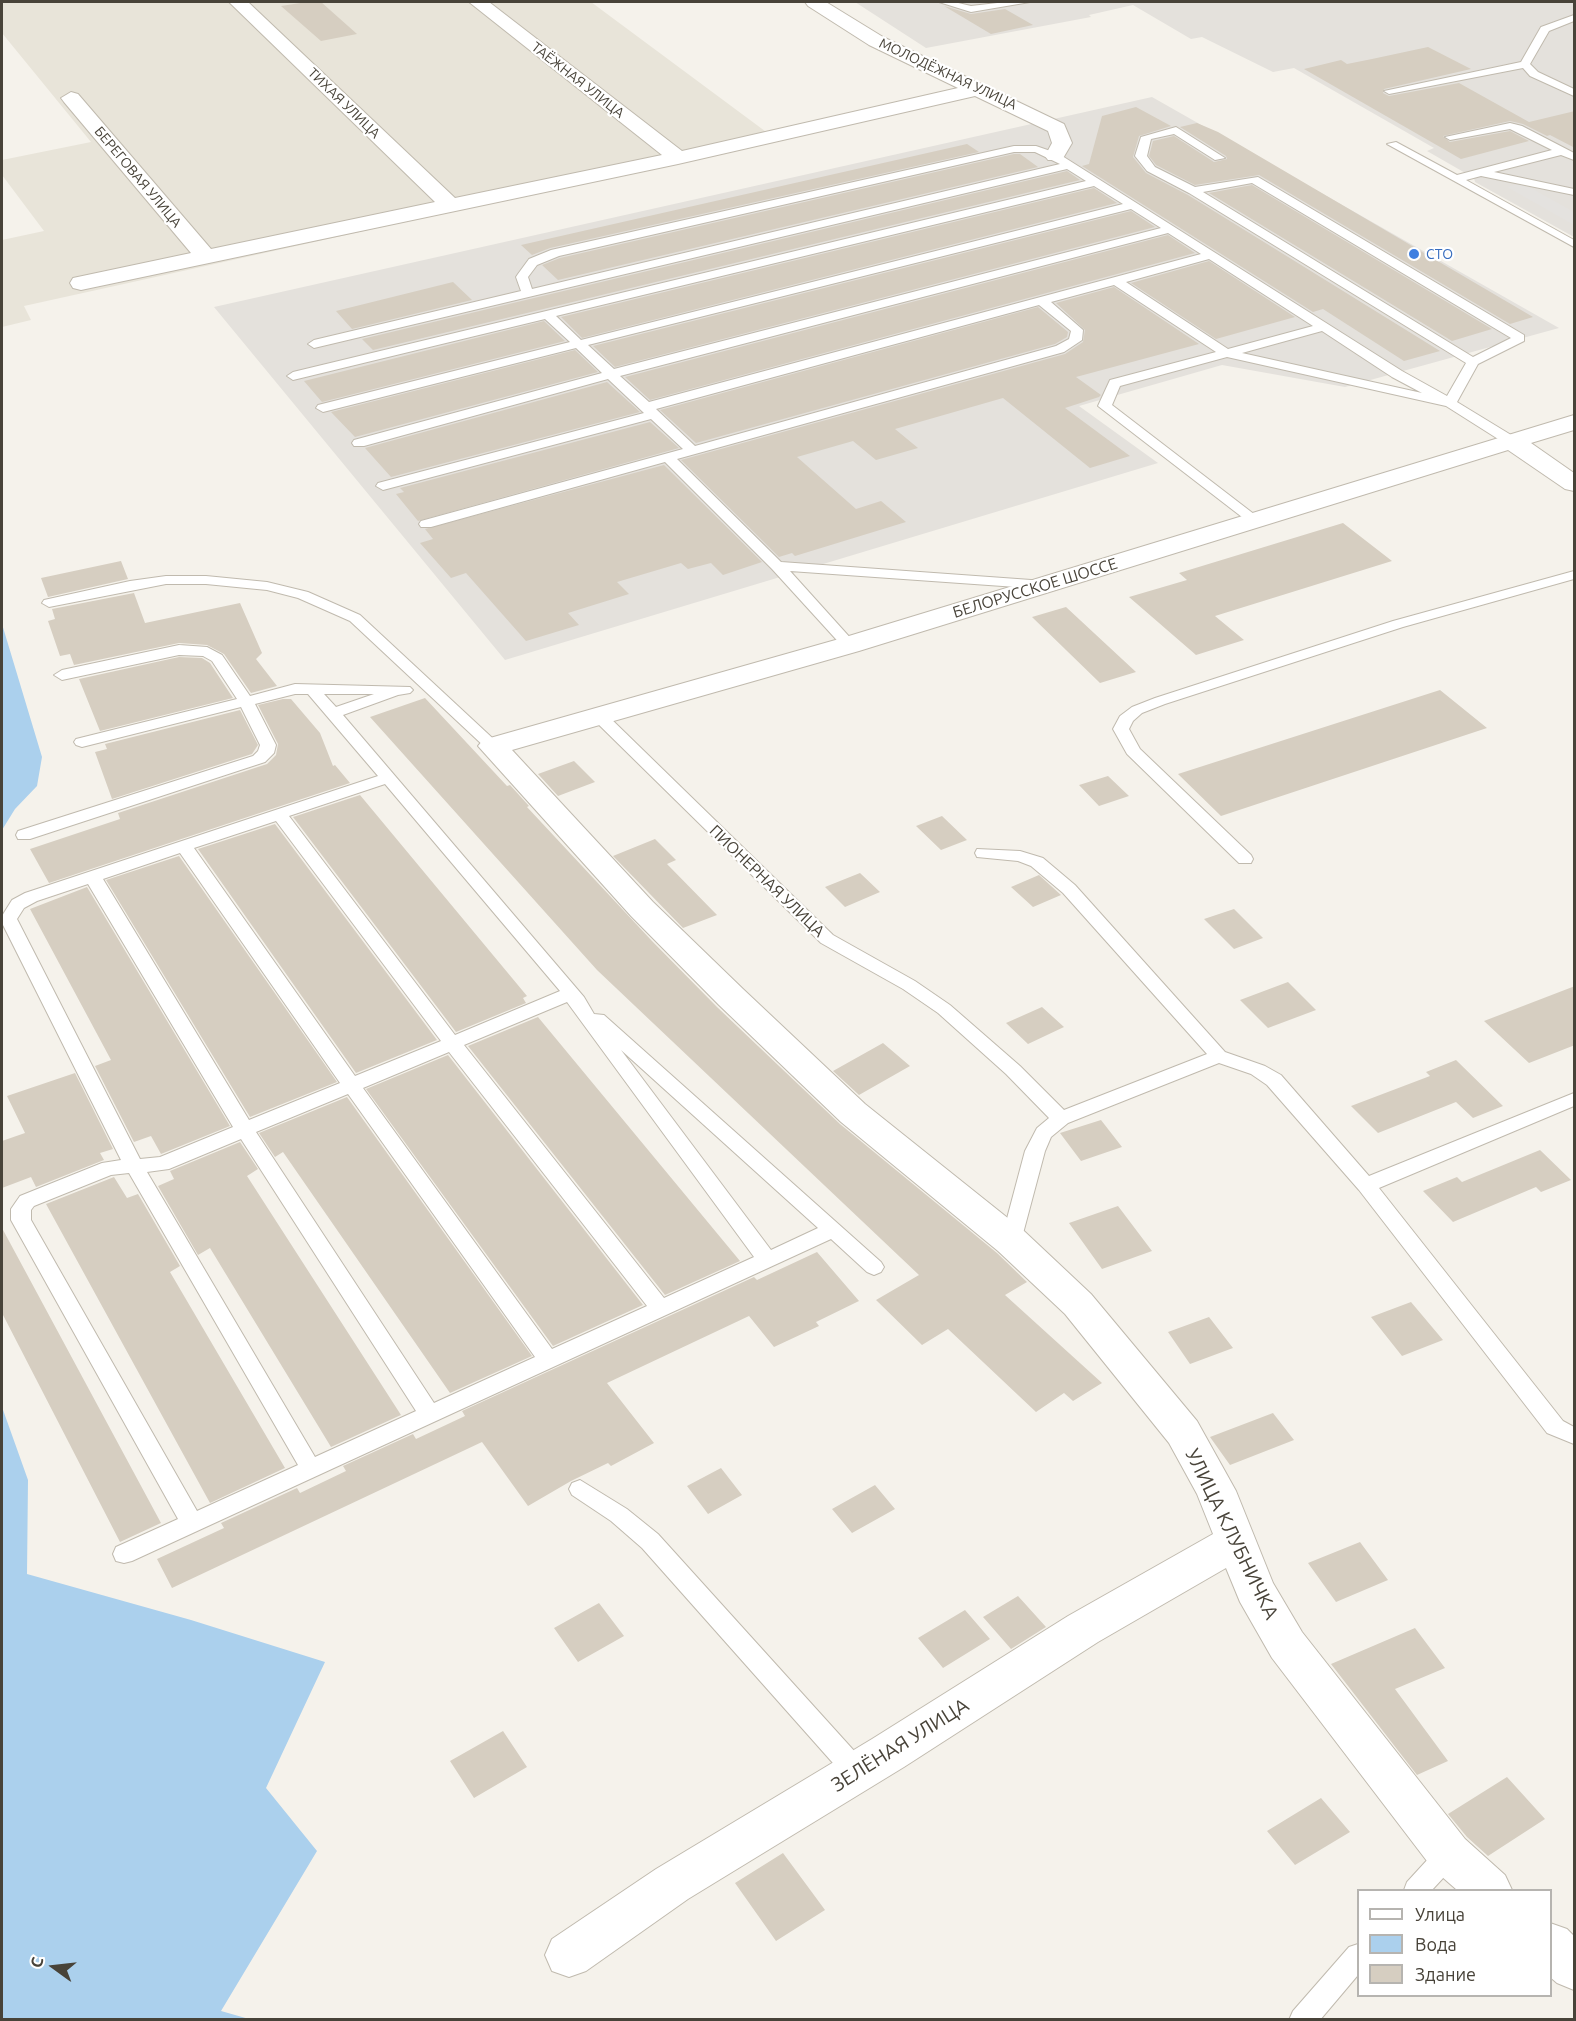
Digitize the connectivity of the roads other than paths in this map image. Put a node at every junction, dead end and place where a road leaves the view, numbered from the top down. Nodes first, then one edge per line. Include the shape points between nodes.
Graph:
1 (238, 2) edge
2 (478, 2) edge
3 (814, 2) edge
4 (944, 2) edge
5 (1025, 2) edge
6 (1575, 18) edge
7 (1526, 64) junction
8 (979, 89) junction
9 (1389, 91) dead end
10 (1575, 93) edge
11 (71, 98) dead end
12 (1450, 138) dead end
13 (1392, 144) dead end
14 (1562, 151) junction
15 (678, 158) junction
16 (1219, 158) dead end
17 (1575, 158) edge
18 (1062, 160) junction
19 (1480, 173) junction
20 (1456, 179) junction
21 (1096, 182) junction
22 (1573, 190) edge
23 (1193, 192) junction
24 (449, 204) junction
25 (1134, 205) junction
26 (1172, 229) junction
27 (1575, 244) edge
28 (1212, 255) junction
29 (205, 256) junction
30 (1116, 281) junction
31 (81, 283) dead end
32 (528, 293) junction
33 (1043, 302) junction
34 (547, 314) junction
35 (1324, 327) junction
36 (579, 343) junction
37 (314, 344) dead end
38 (1226, 353) junction
39 (1473, 362) junction
40 (611, 374) junction
41 (293, 376) dead end
42 (1450, 403) junction
43 (323, 408) dead end
44 (651, 410) junction
45 (1575, 422) edge
46 (1512, 441) junction
47 (359, 443) dead end
48 (692, 450) junction
49 (668, 457) junction
50 (1575, 484) edge
51 (383, 486) dead end
52 (1256, 521) junction
53 (426, 524) dead end
54 (777, 566) junction
55 (1575, 575) edge
56 (1045, 585) junction
57 (49, 603) dead end
58 (849, 645) junction
59 (62, 675) dead end
60 (425, 683) junction
61 (312, 688) junction
62 (405, 690) junction
63 (245, 700) junction
64 (333, 713) junction
65 (599, 716) junction
66 (82, 741) dead end
67 (493, 746) junction
68 (388, 778) junction
69 (279, 814) junction
70 (24, 835) dead end
71 (184, 846) junction
72 (983, 853) dead end
73 (1245, 859) dead end
74 (93, 877) junction
75 (570, 994) junction
76 (452, 1043) junction
77 (1219, 1056) junction
78 (351, 1085) junction
79 (1575, 1099) edge
80 (1061, 1118) junction
81 (245, 1130) junction
82 (134, 1166) junction
83 (1366, 1185) junction
84 (833, 1230) junction
85 (1011, 1241) junction
86 (767, 1260) junction
87 (874, 1267) dead end
88 (660, 1308) junction
89 (548, 1359) junction
90 (429, 1413) junction
91 (1575, 1436) edge
92 (310, 1467) junction
93 (580, 1489) dead end
94 (191, 1521) junction
95 (1235, 1542) junction
96 (124, 1554) dead end
97 (857, 1772) junction
98 (1449, 1854) junction
99 (1417, 1889) edge
100 (1488, 1889) edge
101 (1552, 1946) edge
102 (569, 1955) dead end
103 (1357, 1958) edge
104 (1575, 1967) edge
105 (1302, 2019) edge

1 - 24 street, ТИХАЯ УЛИЦА
2 - 15 street, ТАЁЖНАЯ УЛИЦА
3 - 8 street, МОЛОДЁЖНАЯ УЛИЦА via 876,41
4 - 5 lane via 971,9
6 - 7 lane via 1545,29
7 - 9 lane
7 - 10 lane via 1534,74
8 - 15 street
8 - 18 street, МОЛОДЁЖНАЯ УЛИЦА via 1057,128
11 - 29 street, БЕРЕГОВАЯ УЛИЦА
12 - 14 lane via 1510,126
13 - 20 lane
14 - 17 lane
14 - 19 lane
15 - 24 street
16 - 23 lane via 1176,130 1146,137 1142,156 1151,169
18 - 21 lane
18 - 32 lane
18 - 32 lane via 1036,149 1014,149 555,253 533,262 522,277
19 - 20 lane
19 - 22 lane
20 - 27 lane
21 - 25 lane
21 - 34 lane
23 - 39 lane
23 - 39 lane via 1254,178 1520,338
24 - 29 street
25 - 26 lane
25 - 36 lane
26 - 28 lane
26 - 40 lane
28 - 30 lane
28 - 35 lane
29 - 31 street
30 - 33 lane
30 - 38 lane
32 - 37 lane
33 - 44 lane
33 - 48 lane via 1077,330 1078,337 1073,342 1060,349
34 - 36 lane
34 - 41 lane
35 - 38 lane
35 - 42 lane
36 - 40 lane
36 - 43 lane
38 - 42 lane
38 - 52 lane via 1114,383 1105,406
39 - 42 lane
40 - 44 lane
40 - 47 lane
42 - 46 lane
44 - 48 lane
44 - 51 lane
45 - 46 street, БЕЛОРУССКОЕ ШОССЕ
46 - 50 street
46 - 52 street, БЕЛОРУССКОЕ ШОССЕ
48 - 49 lane
49 - 53 lane
49 - 54 lane
52 - 56 street, БЕЛОРУССКОЕ ШОССЕ
54 - 56 lane
54 - 58 lane
55 - 73 lane via 1398,624 1160,701 1126,719 1121,729 1133,751
56 - 58 street, БЕЛОРУССКОЕ ШОССЕ
57 - 60 lane via 166,580 267,586 336,607 355,618
58 - 65 street, БЕЛОРУССКОЕ ШОССЕ
59 - 63 lane via 195,649 217,658
60 - 62 lane
60 - 67 lane
61 - 62 lane
61 - 63 lane
61 - 64 lane
62 - 64 lane
63 - 66 lane
63 - 70 lane via 268,745 259,759
64 - 68 lane
65 - 67 street, БЕЛОРУССКОЕ ШОССЕ
65 - 80 lane, ПИОНЕРНАЯ УЛИЦА via 827,939 944,1009
67 - 85 street, УЛИЦА КЛУБНИЧКА via 642,909 730,997 853,1113
68 - 69 lane
68 - 75 lane
69 - 71 lane
69 - 76 lane
71 - 74 lane
71 - 78 lane
72 - 77 lane via 1020,856 1037,862 1069,889
74 - 81 lane
74 - 82 lane via 31,897 18,904 8,919
75 - 76 lane
75 - 84 lane
75 - 86 lane
76 - 78 lane
76 - 88 lane
77 - 80 lane
77 - 83 lane via 1274,1080
78 - 81 lane
78 - 89 lane
79 - 83 lane
80 - 85 lane via 1044,1133 1035,1151
81 - 82 lane via 162,1164
81 - 90 lane
82 - 92 lane
82 - 94 lane via 109,1168 27,1201 21,1209 21,1220
83 - 91 lane via 1555,1427
84 - 86 lane
84 - 87 lane
85 - 95 street, УЛИЦА КЛУБНИЧКА via 1078,1304 1183,1432 1216,1491
86 - 88 lane
88 - 89 lane
89 - 90 lane
90 - 92 lane
92 - 94 lane
93 - 97 lane via 650,1541
94 - 96 lane
95 - 97 street, ЗЕЛЁНАЯ УЛИЦА via 1083,1629
95 - 98 street, УЛИЦА КЛУБНИЧКА via 1255,1590 1287,1645
97 - 102 street, ЗЕЛЁНАЯ УЛИЦА via 672,1884
98 - 99 lane
98 - 100 street, УЛИЦА КЛУБНИЧКА
101 - 104 street
103 - 105 lane

